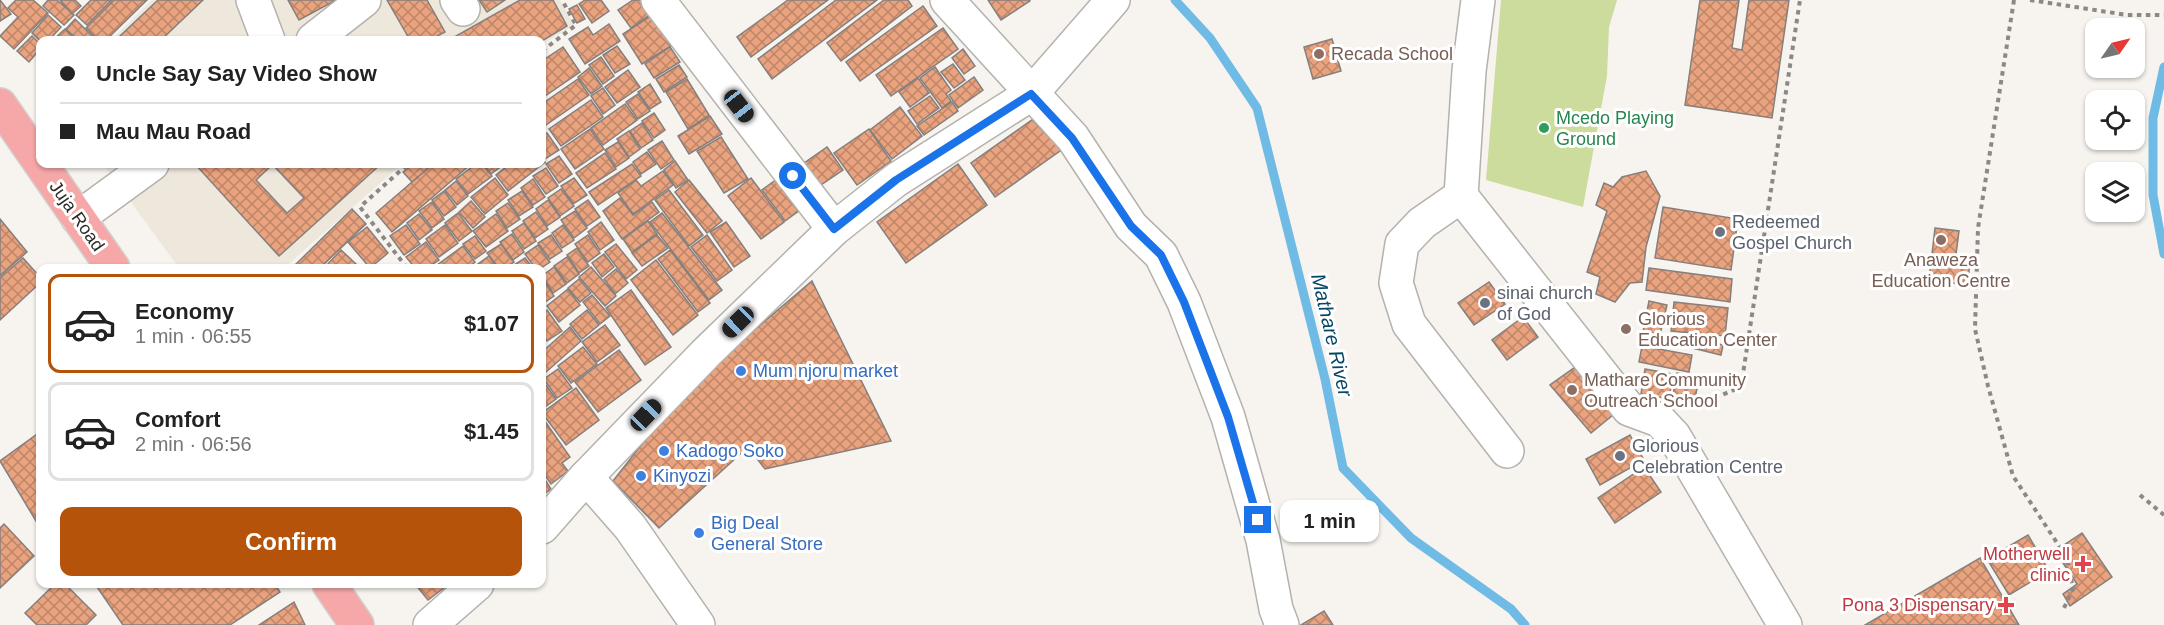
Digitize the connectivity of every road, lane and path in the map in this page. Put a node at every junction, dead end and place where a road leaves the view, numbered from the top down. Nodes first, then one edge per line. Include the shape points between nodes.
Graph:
1 (253, 0) edge
2 (364, 0) edge
3 (562, 0) edge
4 (658, 0) edge
5 (947, 0) edge
6 (1113, 0) edge
7 (1478, 0) edge
8 (1800, 0) edge
9 (2014, 0) edge
10 (2030, 0) edge
11 (2164, 15) edge
12 (336, 34) edge
13 (266, 36) edge
14 (546, 48) edge
15 (1031, 94) junction
16 (0, 105) edge
17 (36, 158) edge
18 (43, 168) edge
19 (147, 168) edge
20 (404, 168) edge
21 (1461, 196) junction
22 (78, 219) junction
23 (834, 229) junction
24 (110, 264) edge
25 (404, 264) edge
26 (1659, 420) junction
27 (1507, 451) dead end
28 (586, 477) junction
29 (2140, 495) dead end
30 (2164, 515) edge
31 (546, 522) edge
32 (332, 588) edge
33 (472, 588) edge
34 (2064, 608) dead end
35 (357, 625) edge
36 (430, 625) edge
37 (698, 625) edge
38 (1282, 625) edge
39 (1785, 625) edge

1 - 13 street
2 - 12 street
3 - 14 path via 576,25
4 - 23 street
5 - 15 street
6 - 15 street
7 - 21 street via 1468,71
8 - 26 path via 1741,387
9 - 34 path via 1978,228 1975,329 2013,476 2067,558 2073,589
10 - 11 path via 2127,15
15 - 23 street via 896,180
15 - 38 street via 1072,138 1131,226 1161,255 1184,302 1228,417
16 - 17 main road, Juja Road
18 - 22 main road, Juja Road
19 - 22 street
20 - 25 path via 360,207
21 - 26 street via 1629,409
21 - 27 street via 1422,223 1402,244 1396,283 1410,324
22 - 24 main road, Juja Road
23 - 28 street
26 - 39 street via 1674,436
28 - 31 street
28 - 37 street via 630,527
29 - 30 path
32 - 35 main road
33 - 36 street

